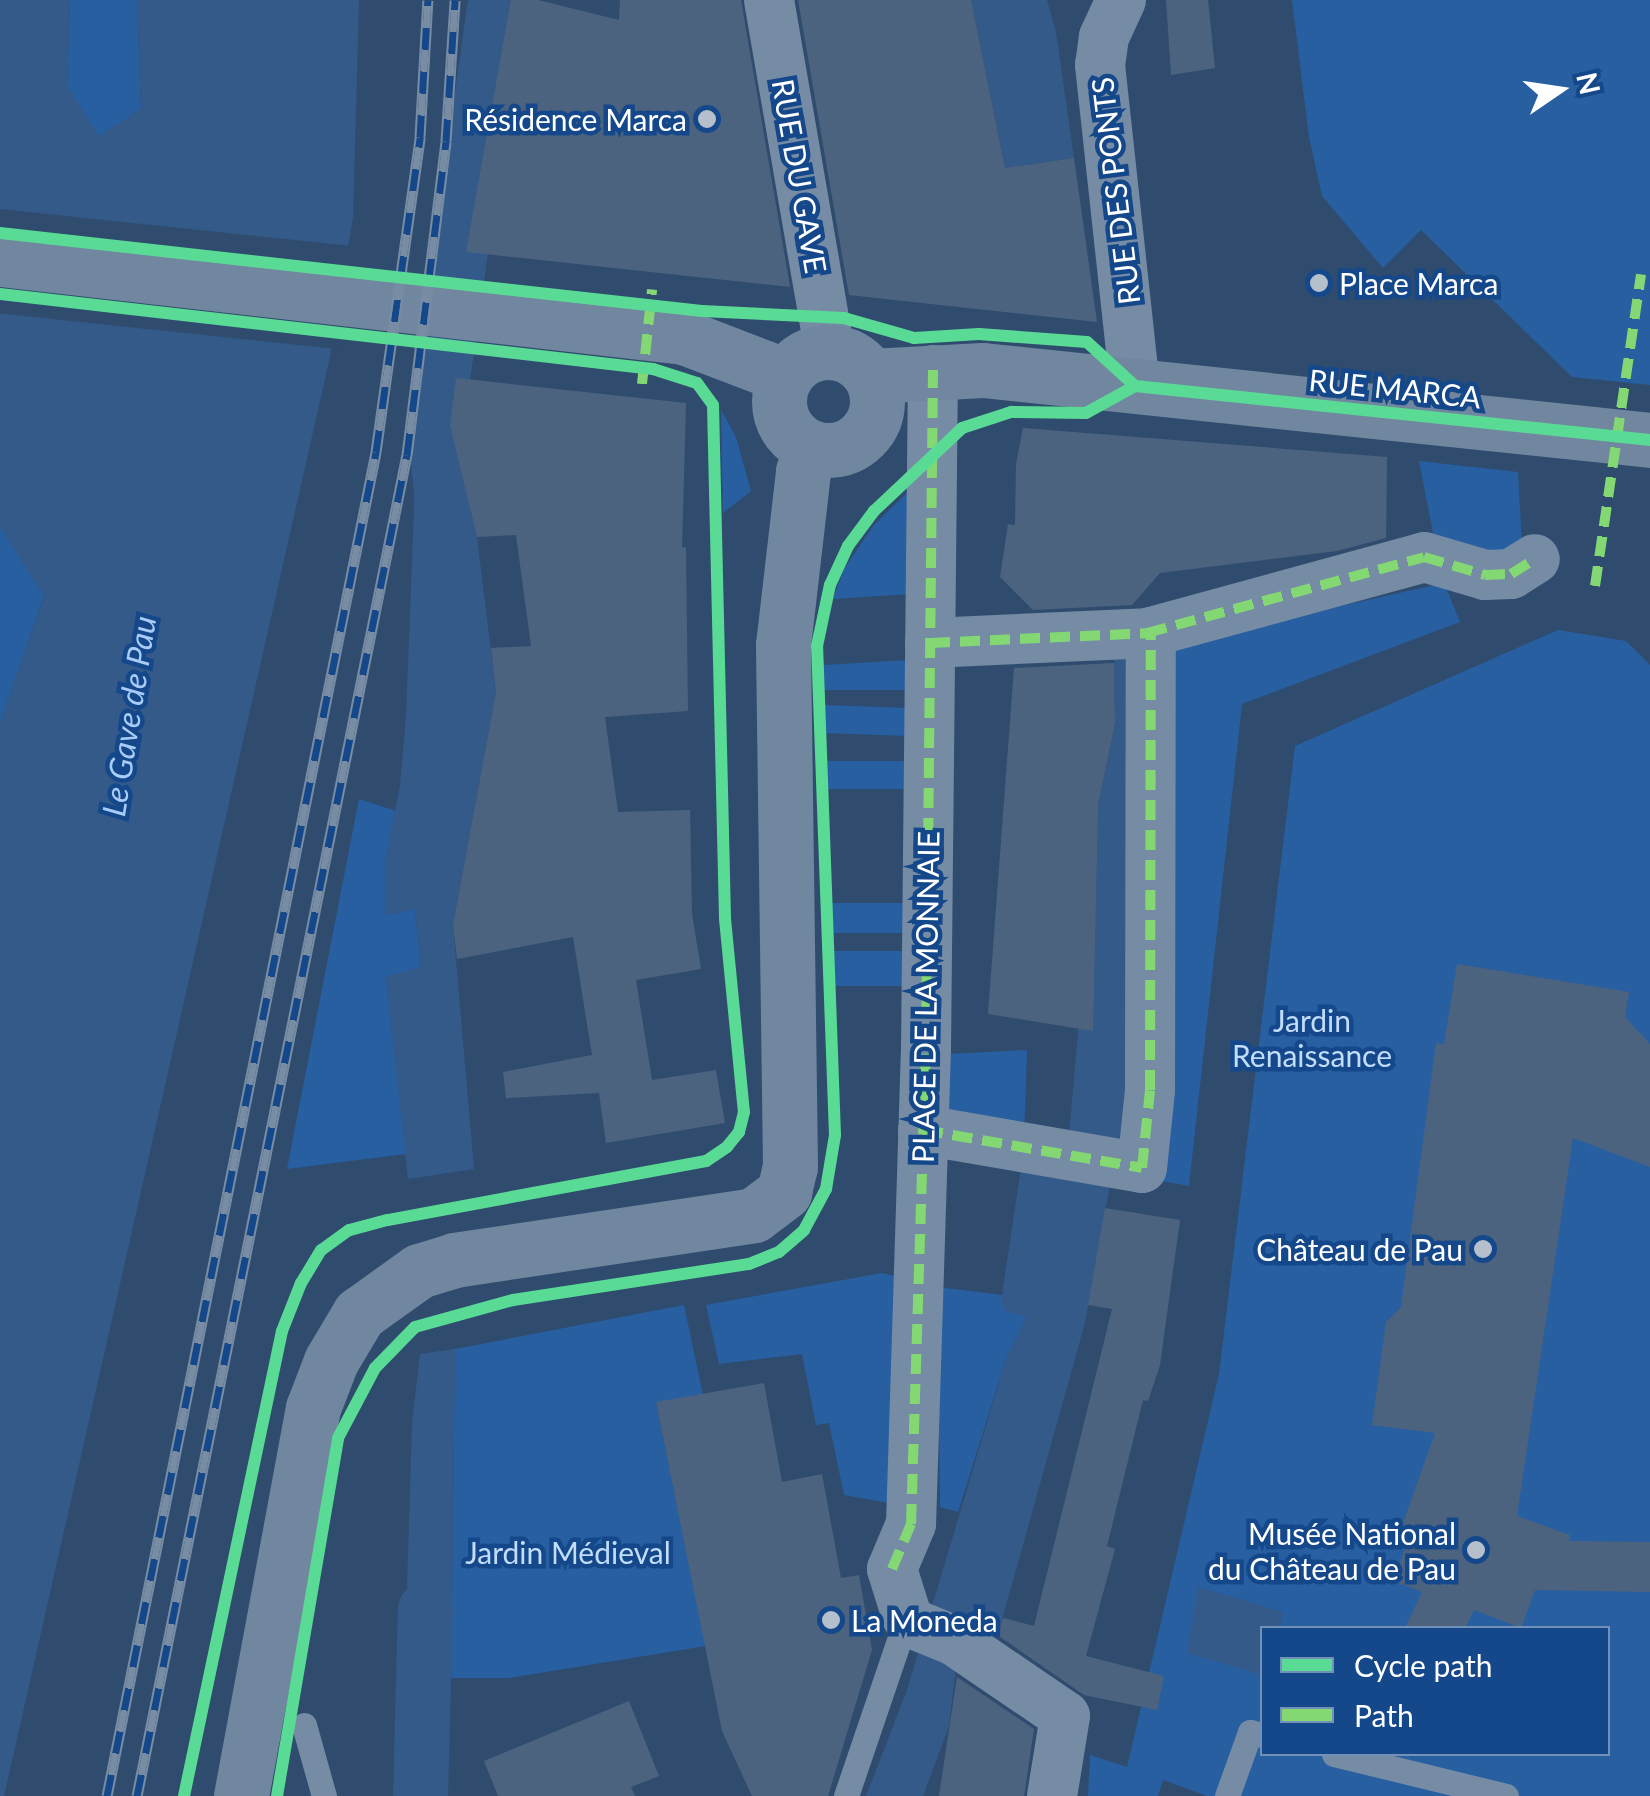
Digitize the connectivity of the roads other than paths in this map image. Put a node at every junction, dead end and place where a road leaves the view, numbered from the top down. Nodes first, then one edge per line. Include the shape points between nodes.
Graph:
1 (769, 0) edge
2 (1120, 0) edge
3 (0, 259) edge
4 (829, 368) junction
5 (933, 370) junction
6 (1134, 386) junction
7 (1650, 440) edge
8 (812, 448) junction
9 (1535, 559) dead end
10 (1149, 632) junction
11 (930, 643) junction
12 (923, 1130) junction
13 (928, 1630) junction
14 (304, 1725) dead end
15 (1260, 1734) edge
16 (1342, 1756) edge
17 (241, 1796) edge
18 (324, 1796) edge
19 (846, 1796) edge
20 (1052, 1796) edge
21 (1227, 1796) edge
22 (1506, 1796) edge

1 - 4 street, RUE DU GAVE
2 - 6 street, RUE DES PONTS via 1100,64
3 - 4 main road via 456,308 684,338
4 - 5 main road, RUE MARCA
4 - 8 main road via 780,390 782,418
4 - 8 main road via 877,405 866,432 842,448
5 - 6 main road, RUE MARCA
5 - 11 street, PLACE DE LA MONNAIE
6 - 7 main road, RUE MARCA
8 - 17 main road via 803,471 784,645 790,1167 784,1192 754,1215 488,1253 419,1270 359,1314 313,1408
9 - 10 street via 1510,574 1485,575 1424,558
10 - 11 street
10 - 12 street via 1150,1090 1142,1168
11 - 12 street, PLACE DE LA MONNAIE
12 - 13 street, PLACE DE LA MONNAIE via 911,1524 892,1569
13 - 19 lane
13 - 20 street via 1065,1716
14 - 18 lane
15 - 21 lane via 1250,1732
16 - 22 lane

